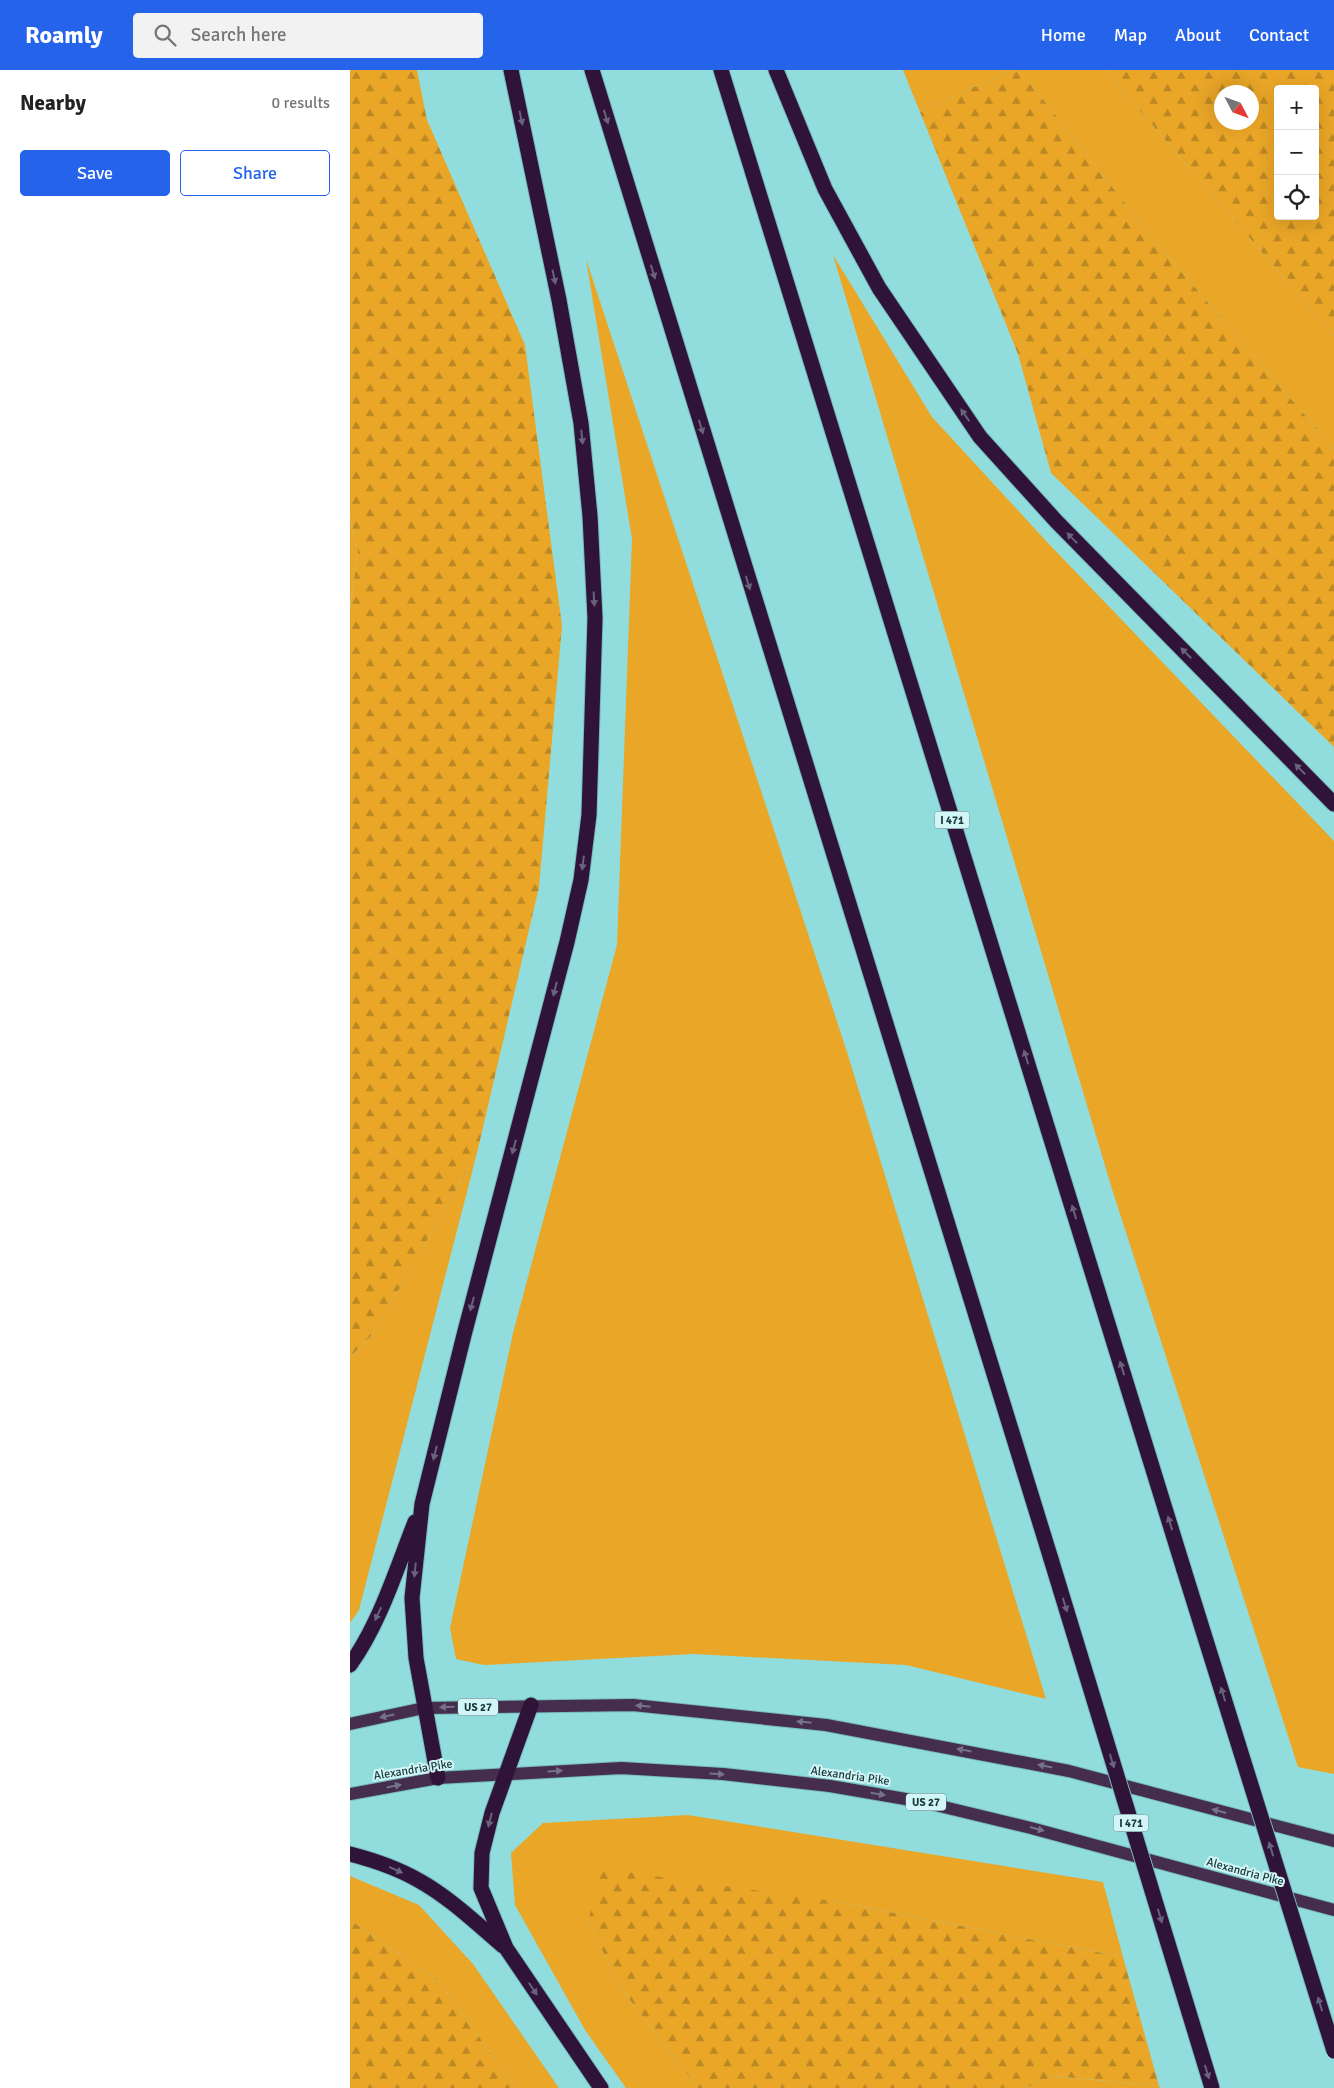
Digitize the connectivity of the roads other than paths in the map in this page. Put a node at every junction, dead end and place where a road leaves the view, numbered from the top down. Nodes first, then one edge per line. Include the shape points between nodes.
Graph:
1 (511, 70) edge
2 (592, 70) edge
3 (721, 70) edge
4 (776, 70) edge
5 (1334, 804) edge
6 (422, 1504) junction
7 (350, 1665) edge
8 (531, 1705) junction
9 (424, 1708) junction
10 (350, 1724) edge
11 (506, 1774) junction
12 (438, 1778) junction
13 (350, 1794) edge
14 (1334, 1840) edge
15 (350, 1854) edge
16 (1334, 1910) edge
17 (506, 1948) junction
18 (1334, 2051) edge
19 (601, 2088) edge
20 (1212, 2088) edge

1 -> 6 highway via 559,300 583,442 595,618 589,815 581,880 567,942
2 -> 20 highway, I 471, bridge
18 -> 3 highway, I 471, bridge
5 -> 4 highway via 1056,521 980,437 880,288 825,189
6 -> 7 highway via 384,1600
6 -> 9 highway via 412,1598 416,1658
8 -> 9 main road, US 27
8 - 11 highway
14 -> 8 main road, US 27 via 1069,1771 826,1725 633,1705
9 -> 10 main road, US 27
9 - 12 highway
11 - 12 main road, Alexandria Pike / US 27
11 -> 16 main road, Alexandria Pike / US 27 via 621,1768 723,1774 830,1786 923,1802 1040,1830
11 -> 17 highway via 482,1853 481,1888
13 -> 12 main road, Alexandria Pike / US 27
15 -> 17 highway via 379,1862 418,1880 454,1904
17 -> 19 highway

